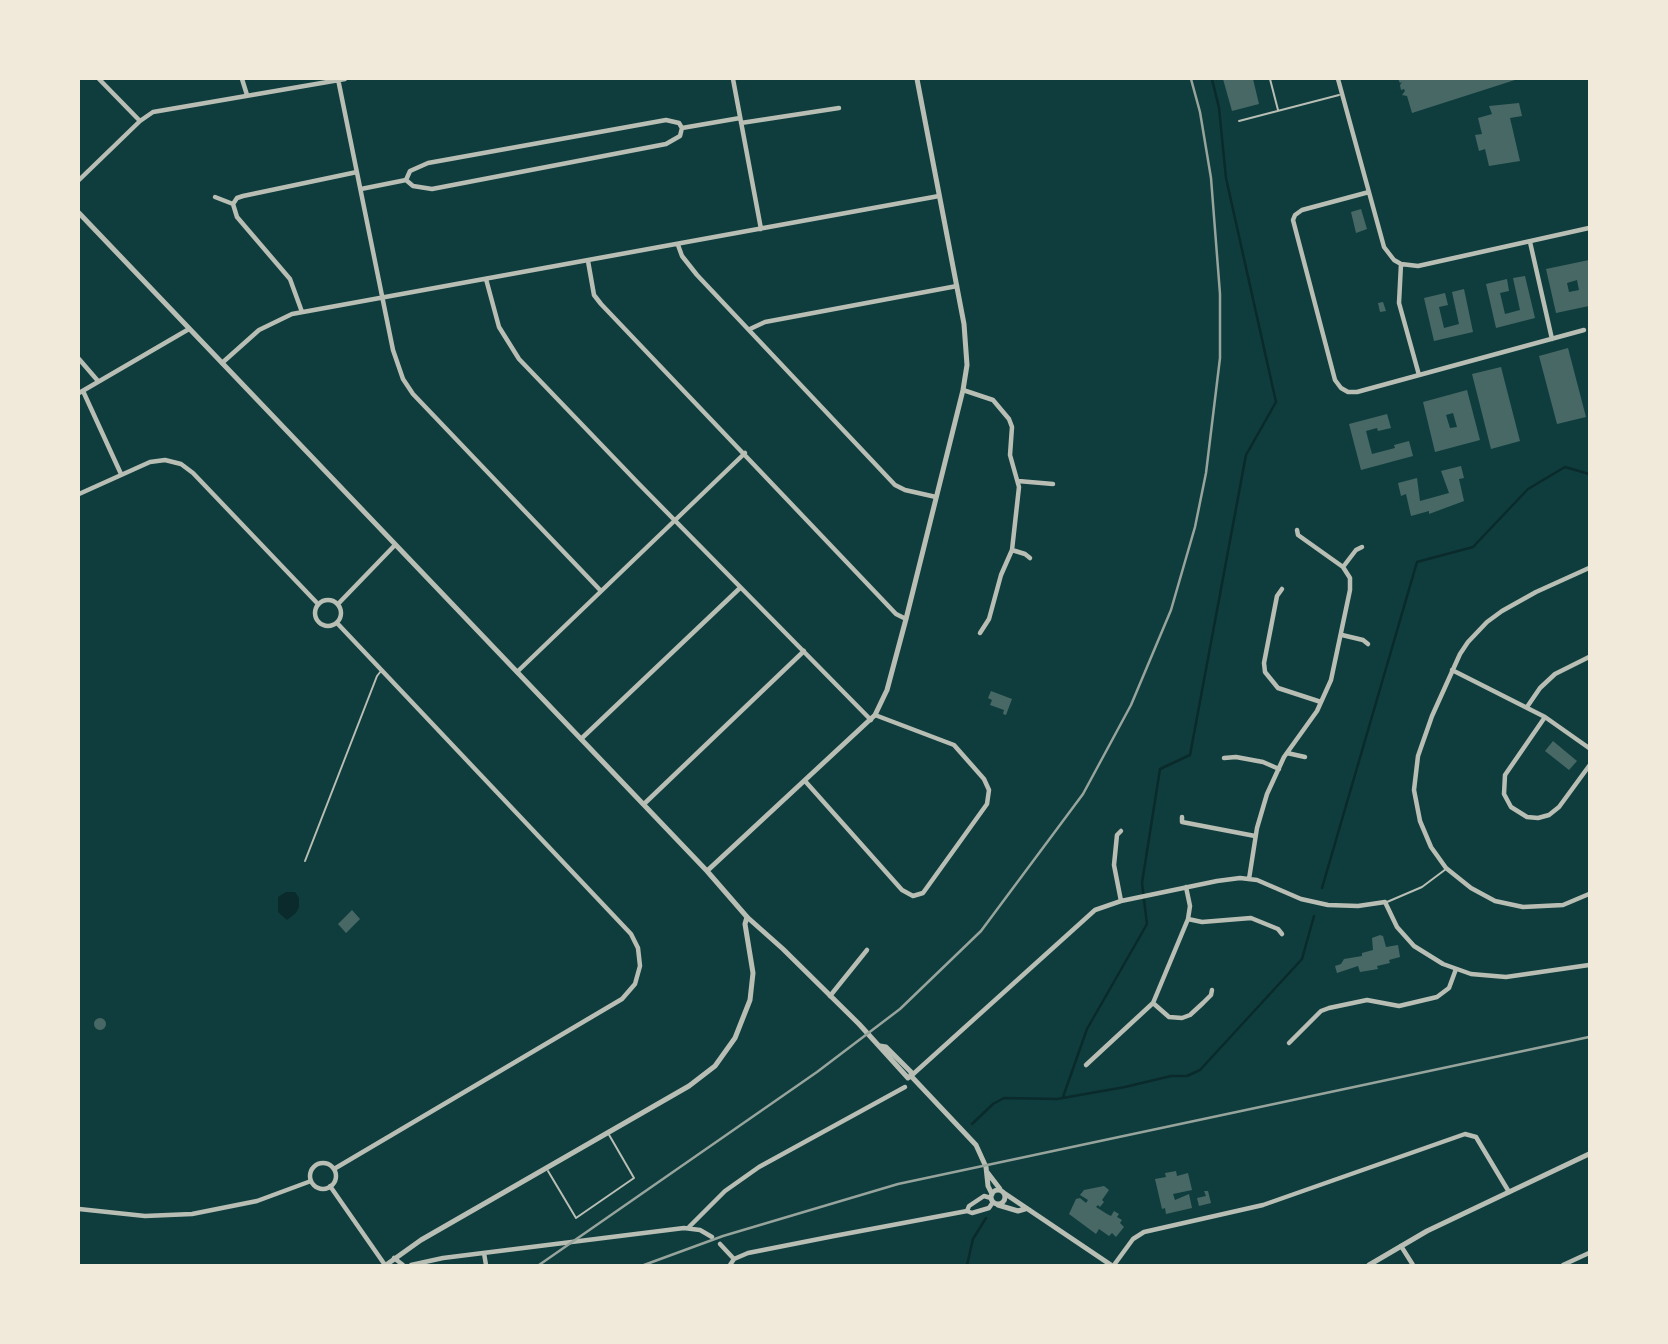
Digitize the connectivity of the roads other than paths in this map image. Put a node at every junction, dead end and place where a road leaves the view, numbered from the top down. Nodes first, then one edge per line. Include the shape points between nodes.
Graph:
1 (99, 79) edge
2 (242, 79) edge
3 (341, 79) edge
4 (733, 79) edge
5 (917, 79) edge
6 (1270, 79) edge
7 (1338, 79) edge
8 (1342, 94) junction
9 (247, 95) junction
10 (839, 108) dead end
11 (1279, 111) junction
12 (140, 121) junction
13 (740, 121) junction
14 (1239, 121) dead end
15 (682, 128) junction
16 (358, 172) junction
17 (79, 180) edge
18 (406, 180) junction
19 (361, 189) junction
20 (1369, 192) junction
21 (939, 196) junction
22 (215, 197) dead end
23 (233, 204) junction
24 (79, 214) edge
25 (1589, 228) edge
26 (761, 229) junction
27 (1530, 242) junction
28 (678, 245) junction
29 (588, 261) junction
30 (1401, 264) junction
31 (486, 279) junction
32 (957, 286) junction
33 (383, 297) junction
34 (302, 312) junction
35 (189, 329) junction
36 (750, 329) junction
37 (1584, 331) dead end
38 (1552, 339) junction
39 (79, 359) edge
40 (222, 363) junction
41 (1419, 375) junction
42 (98, 381) junction
43 (963, 390) junction
44 (81, 392) edge
45 (745, 453) junction
46 (121, 474) junction
47 (1018, 481) junction
48 (1053, 484) dead end
49 (79, 494) edge
50 (936, 497) junction
51 (674, 521) junction
52 (1297, 530) dead end
53 (395, 545) junction
54 (1362, 547) dead end
55 (1012, 550) junction
56 (1030, 558) dead end
57 (1343, 567) junction
58 (1589, 568) edge
59 (740, 588) junction
60 (1282, 589) dead end
61 (601, 591) junction
62 (318, 604) junction
63 (338, 604) junction
64 (906, 619) junction
65 (337, 623) junction
66 (980, 633) dead end
67 (1342, 635) junction
68 (1368, 644) dead end
69 (803, 651) junction
70 (1589, 657) edge
71 (1452, 670) junction
72 (382, 671) junction
73 (517, 672) junction
74 (1321, 702) junction
75 (1527, 706) junction
76 (873, 717) junction
77 (1545, 717) junction
78 (581, 739) junction
79 (1589, 748) edge
80 (1287, 753) junction
81 (1305, 757) dead end
82 (1224, 758) dead end
83 (1589, 766) edge
84 (1279, 769) junction
85 (805, 781) junction
86 (644, 804) junction
87 (1182, 817) dead end
88 (1121, 831) dead end
89 (1255, 835) junction
90 (304, 861) dead end
91 (1446, 868) junction
92 (707, 871) junction
93 (1249, 879) junction
94 (1186, 887) junction
95 (1589, 894) edge
96 (1121, 901) junction
97 (1385, 902) junction
98 (747, 917) junction
99 (1188, 919) junction
100 (1282, 934) dead end
101 (867, 950) dead end
102 (1589, 965) edge
103 (1456, 969) junction
104 (1212, 990) dead end
105 (830, 996) junction
106 (1153, 1003) junction
107 (1289, 1043) dead end
108 (1086, 1065) dead end
109 (911, 1076) junction
110 (905, 1087) dead end
111 (607, 1132) junction
112 (1589, 1154) edge
113 (547, 1167) junction
114 (334, 1169) junction
115 (987, 1172) junction
116 (311, 1181) junction
117 (330, 1186) junction
118 (1002, 1192) junction
119 (1509, 1192) junction
120 (993, 1199) junction
121 (79, 1209) edge
122 (1025, 1209) junction
123 (967, 1211) junction
124 (689, 1228) junction
125 (712, 1237) dead end
126 (720, 1244) dead end
127 (1401, 1246) junction
128 (484, 1253) junction
129 (1589, 1253) edge
130 (394, 1258) junction
131 (734, 1259) junction
132 (386, 1265) edge
133 (403, 1265) edge
134 (411, 1265) edge
135 (486, 1265) edge
136 (730, 1265) edge
137 (1112, 1265) edge
138 (1369, 1265) edge
139 (1413, 1265) edge
140 (1563, 1265) edge

1 - 12 street
2 - 9 street
3 - 9 street
3 - 16 street
4 - 13 street
5 - 21 street
6 - 11 lane
7 - 8 street
8 - 11 lane
8 - 20 street
9 - 12 street via 153,112
10 - 13 street
11 - 14 lane
12 - 17 street
13 - 15 street
13 - 26 street
15 - 18 street via 666,120 428,163 410,171
15 - 18 street via 680,135 666,144 432,189
16 - 19 street
16 - 23 street via 243,196
18 - 19 street
19 - 33 street
20 - 30 street via 1384,247
20 - 41 street via 1298,212 1293,220 1296,237 1338,385 1352,393
21 - 26 street
21 - 32 street
22 - 23 street
23 - 34 street via 237,216 290,279
24 - 35 street
25 - 27 street
26 - 28 street
27 - 30 street via 1418,266
27 - 38 street
28 - 29 street
28 - 36 street via 691,267
29 - 31 street
29 - 45 street via 596,299
30 - 41 street via 1399,303
31 - 33 street
31 - 51 street via 495,318 511,349
32 - 36 street via 765,322
32 - 43 street via 967,347
33 - 34 street
33 - 61 street via 395,359 408,387
34 - 40 street via 283,316 259,330
35 - 40 street
35 - 42 street
36 - 50 street via 895,485
37 - 38 street
38 - 41 street
39 - 42 street
40 - 53 street
42 - 44 street
43 - 47 street via 992,400 1009,419 1010,455
43 - 50 street
44 - 46 street
45 - 51 street
45 - 64 street via 896,614
46 - 49 street
46 - 62 street via 157,460 187,468
47 - 48 street
47 - 55 street
50 - 64 street
51 - 59 street
51 - 61 street
52 - 57 street
53 - 63 street
53 - 73 street
54 - 57 street
55 - 56 street
55 - 66 street
57 - 67 street via 1350,584
58 - 71 street via 1494,617 1468,642
59 - 69 street
59 - 78 street
60 - 74 street via 1265,672 1278,688
61 - 73 street
62 - 63 street via 326,600
62 - 65 street via 315,615 319,622 326,626
63 - 65 street via 341,615
64 - 76 street via 887,690
65 - 72 street
67 - 68 street
67 - 74 street
69 - 76 street
69 - 86 street
70 - 75 street via 1555,674
71 - 75 street
71 - 91 street via 1421,747 1415,778 1423,830
72 - 90 lane
72 - 114 street via 631,934 640,966 635,984 622,999
73 - 78 street
74 - 80 street
75 - 77 street
76 - 85 street
76 - 85 street via 954,745 989,790 989,800 923,893 916,897 907,894
77 - 79 street
77 - 83 street via 1505,775 1504,794 1511,807 1527,817 1549,815
78 - 86 street
80 - 81 street
80 - 84 street
82 - 84 street via 1263,762
84 - 89 street
85 - 92 street
86 - 92 street
87 - 89 street via 1182,822
88 - 96 street via 1114,865
89 - 93 street
91 - 95 street via 1479,893 1513,905 1563,905
91 - 97 lane via 1422,887
92 - 98 street
93 - 94 street
93 - 97 street via 1321,904 1349,907
94 - 96 street
94 - 99 street
96 - 109 street via 1088,915
97 - 103 street via 1408,940
98 - 105 street
98 - 111 street via 752,986 730,1045 701,1077
99 - 100 street via 1251,918
99 - 106 street
101 - 105 street
102 - 103 street via 1506,977
103 - 107 street via 1449,988 1437,997 1399,1006 1367,1000 1329,1008
104 - 106 street via 1182,1018 1168,1017
105 - 109 street via 908,1078
106 - 108 street
109 - 115 street via 973,1140
110 - 124 street via 750,1172
111 - 113 street
111 - 113 lane via 634,1178 576,1218
112 - 119 street
113 - 130 street
114 - 116 street via 327,1163 316,1165 310,1171
114 - 117 street
115 - 118 street
115 - 120 street
116 - 117 street via 318,1188
116 - 121 street via 257,1201 192,1214
117 - 132 street
118 - 120 street
118 - 120 street via 1004,1202
118 - 122 street
119 - 127 street
119 - 137 street via 1476,1137 1465,1134 1270,1203 1144,1232
120 - 122 street via 1018,1211
120 - 123 street via 984,1196
120 - 123 street via 989,1209
122 - 137 street
123 - 131 street
124 - 125 street
124 - 128 street
126 - 131 street
127 - 138 street
127 - 139 street
128 - 134 street
128 - 135 street
129 - 140 street
130 - 132 street
130 - 133 street
131 - 136 street

